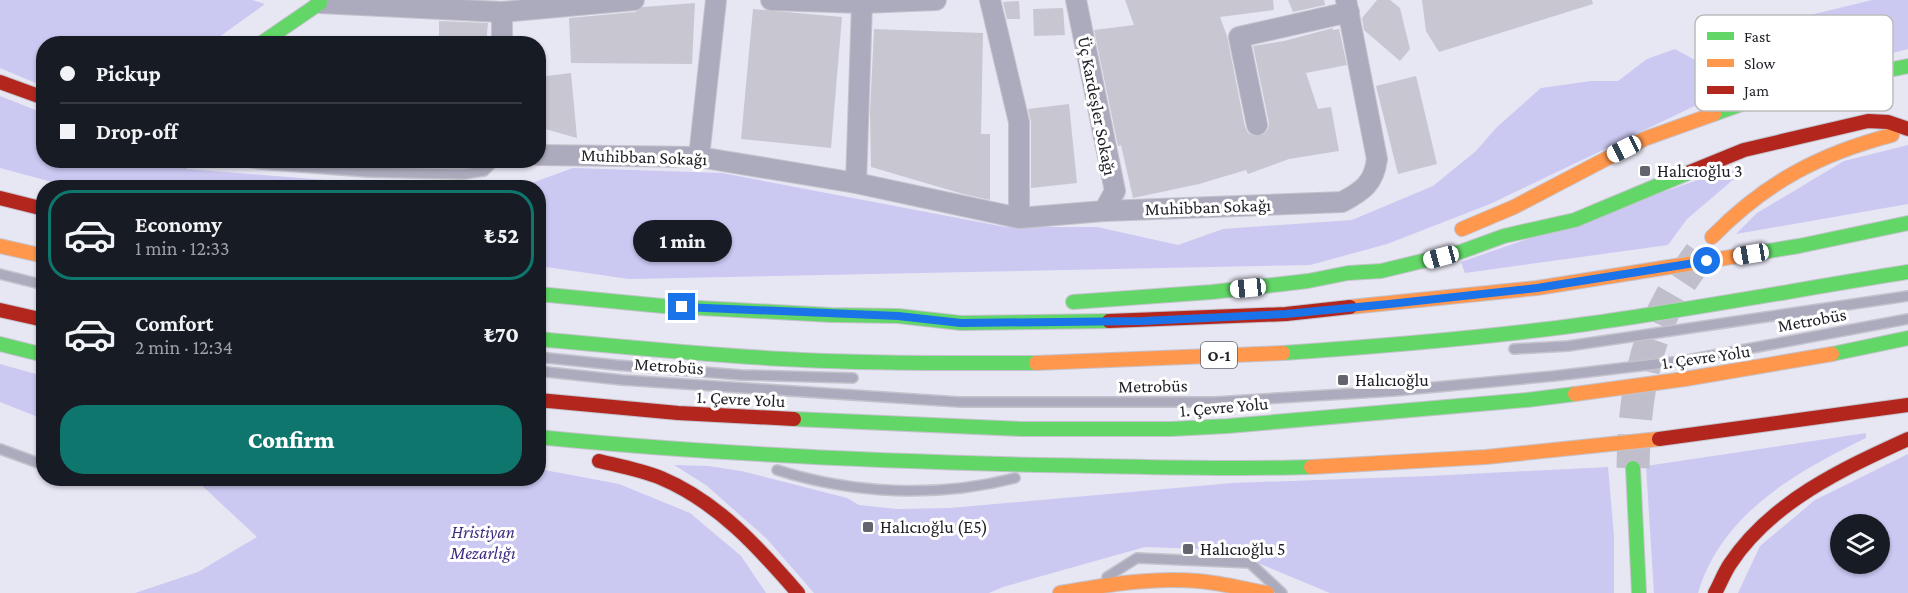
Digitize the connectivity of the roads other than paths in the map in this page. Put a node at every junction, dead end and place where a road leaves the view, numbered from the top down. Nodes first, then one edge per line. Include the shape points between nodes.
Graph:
1 (634, 0) edge
2 (716, 0) edge
3 (771, 0) edge
4 (936, 0) edge
5 (990, 0) edge
6 (1076, 0) edge
7 (324, 1) edge
8 (862, 3) junction
9 (1347, 6) edge
10 (502, 12) junction
11 (272, 36) edge
12 (502, 36) edge
13 (1908, 66) edge
14 (1893, 69) edge
15 (0, 82) edge
16 (36, 95) edge
17 (1721, 111) edge
18 (1257, 124) dead end
19 (1908, 130) edge
20 (546, 155) edge
21 (699, 157) junction
22 (314, 168) edge
23 (487, 168) edge
24 (856, 183) junction
25 (0, 198) edge
26 (36, 207) edge
27 (1104, 211) junction
28 (1019, 218) junction
29 (1908, 223) edge
30 (1444, 236) dead end
31 (1713, 237) tunnel mouth
32 (0, 246) edge
33 (1401, 252) dead end
34 (36, 254) edge
35 (1348, 273) junction
36 (1902, 273) edge
37 (0, 274) edge
38 (36, 283) edge
39 (546, 295) edge
40 (1904, 296) edge
41 (1062, 302) dead end
42 (948, 307) dead end
43 (0, 310) edge
44 (898, 316) junction
45 (36, 318) edge
46 (1907, 320) edge
47 (1908, 338) edge
48 (546, 340) edge
49 (0, 344) edge
50 (1500, 350) dead end
51 (36, 352) edge
52 (546, 358) edge
53 (546, 372) edge
54 (866, 378) dead end
55 (546, 401) edge
56 (1908, 405) edge
57 (546, 438) edge
58 (1908, 439) edge
59 (0, 449) edge
60 (739, 454) junction
61 (590, 460) dead end
62 (36, 462) edge
63 (1052, 465) junction
64 (1633, 468) tunnel mouth
65 (1093, 586) junction
66 (1716, 591) edge
67 (798, 593) edge
68 (1060, 593) edge
69 (1267, 593) edge
70 (1282, 593) edge
71 (1639, 593) edge

1 - 10 street
2 - 21 street
3 - 8 street
4 - 8 street
5 - 28 street via 1019,122
6 - 27 street, Üç Kardeşler Sokağı via 1115,191
7 - 10 street
7 - 11 main road
8 - 24 street
9 - 18 street via 1239,37
9 - 27 street, Muhibban Sokağı via 1377,159 1376,172 1359,193 1342,202
10 - 12 street
13 - 14 main road
15 - 16 main road
17 - 30 main road via 1644,139 1514,207
19 - 31 main road via 1858,145 1790,173 1752,199
19 - 35 main road via 1888,122 1868,121 1759,146 1575,220 1504,236 1422,262
20 - 21 street, Muhibban Sokağı
21 - 24 street, Muhibban Sokağı
22 - 23 lane via 464,174
24 - 28 street, Muhibban Sokağı
25 - 26 main road
27 - 28 street, Muhibban Sokağı
29 - 44 main road via 1799,246 1537,288 1286,314 1036,324 961,323
32 - 34 main road
33 - 35 main road
35 - 41 main road via 1223,291
36 - 48 main road, O-1 via 1686,309 1482,337 1150,359 888,363 730,356
37 - 38 lane
39 - 44 main road via 663,306
40 - 50 lane, Metrobüs via 1568,346
42 - 44 main road
43 - 45 main road
46 - 53 lane, Metrobüs via 1682,360 1566,375 1214,402 960,402
47 - 55 main road, 1. Çevre Yolu via 1783,364 1527,400 1171,429 1021,429 824,421
49 - 51 main road
52 - 54 lane, Metrobüs via 741,375
56 - 63 main road via 1694,435 1473,458 1310,467
57 - 60 main road
58 - 66 main road via 1850,466 1785,507 1749,540
59 - 62 lane
60 - 63 main road
60 - 63 lane via 779,471 839,486 914,490 991,484
61 - 67 main road via 640,471 680,486 710,505 740,530
64 - 71 main road
65 - 68 main road
65 - 69 main road via 1200,581
65 - 70 lane via 1137,558 1250,563

